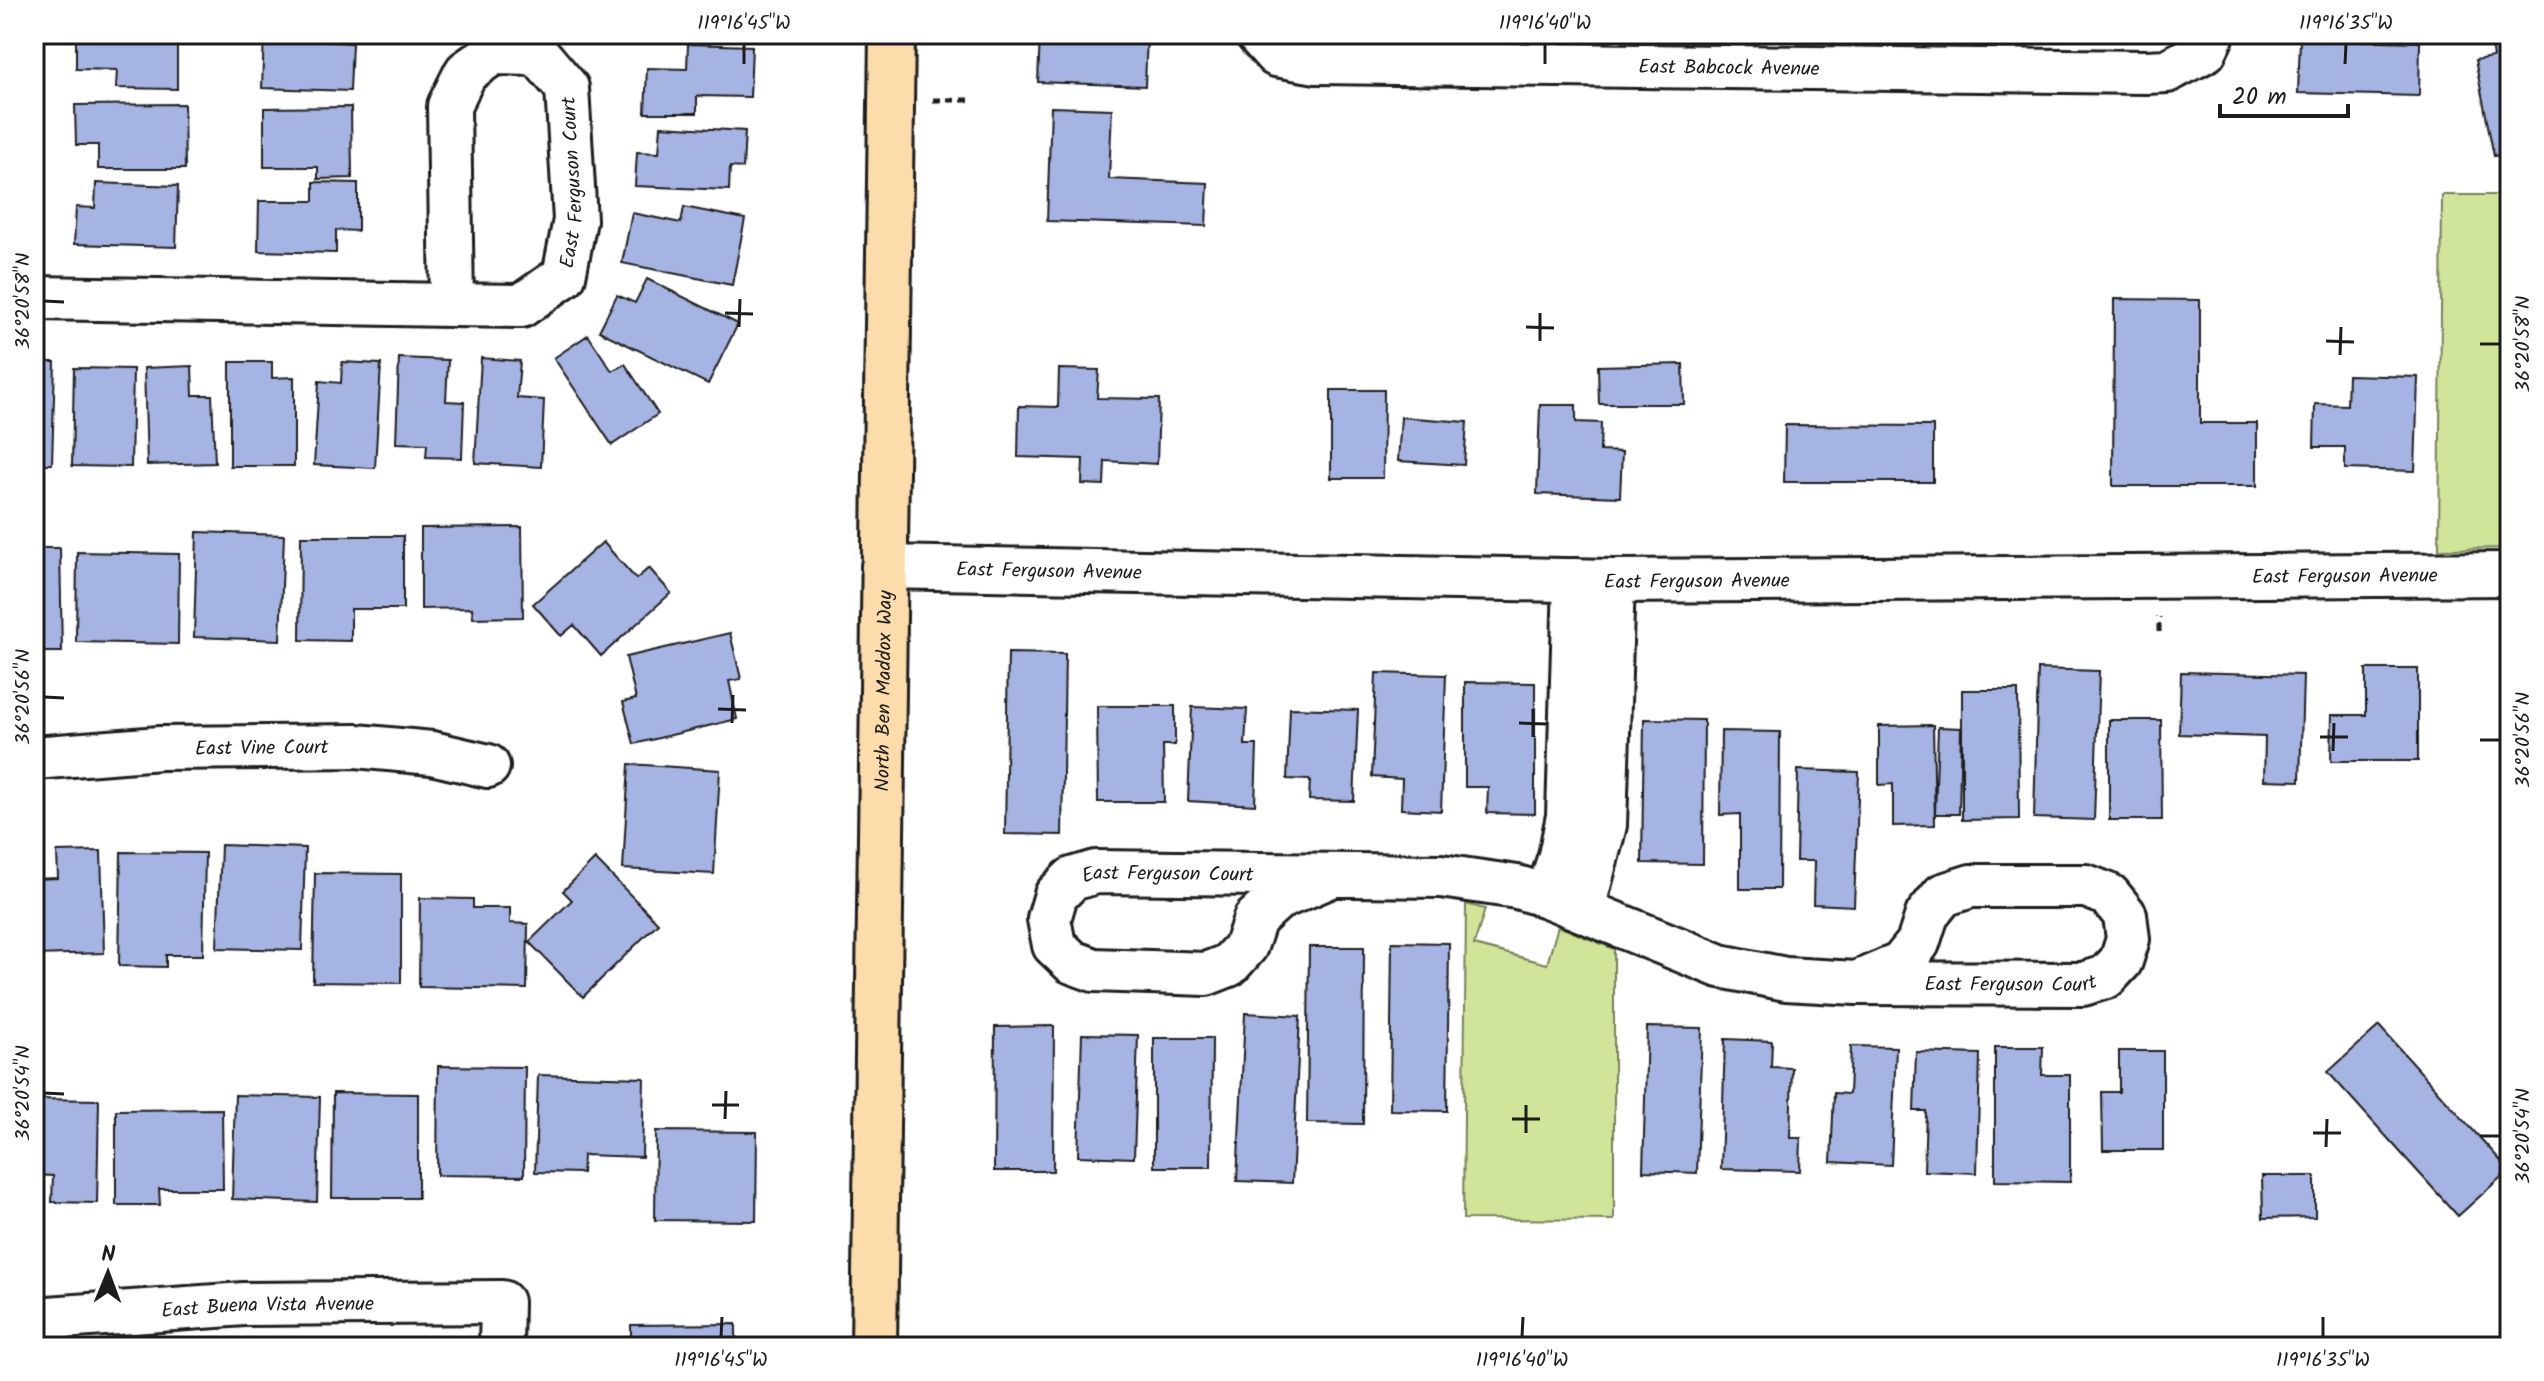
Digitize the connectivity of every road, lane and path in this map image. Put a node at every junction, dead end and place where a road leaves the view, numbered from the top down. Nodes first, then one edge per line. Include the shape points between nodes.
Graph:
1 (892, 34) edge
2 (1257, 34) edge
3 (2209, 43) edge
4 (34, 298) edge
5 (452, 305) junction
6 (883, 567) junction
7 (2510, 574) edge
8 (1594, 580) junction
9 (34, 758) edge
10 (488, 766) dead end
11 (1331, 876) junction
12 (1565, 903) junction
13 (1856, 983) junction
14 (34, 1319) edge
15 (501, 1347) edge
16 (874, 1347) edge

1 - 6 main road, North Ben Maddox Way
2 - 3 street, East Babcock Avenue via 1276,55 1317,62 2146,72 2167,71
4 - 5 street, East Ferguson Court
5 - 5 street, East Ferguson Court via 521,306 564,276 575,220 567,88 538,54 493,53 466,72 449,106
6 - 8 street, East Ferguson Avenue
6 - 16 main road, North Ben Maddox Way
7 - 8 street, East Ferguson Avenue
8 - 12 street via 1560,856
9 - 10 street, East Vine Court via 160,748 356,746 432,753
11 - 11 street, East Ferguson Court via 1096,872 1072,879 1056,895 1049,919 1054,945 1072,962 1094,970 1206,974 1229,965 1246,946 1255,919 1277,899
11 - 12 street, East Ferguson Court via 1441,876 1517,887
12 - 13 street, East Ferguson Court via 1720,966 1786,979
13 - 13 street, East Ferguson Court via 1901,964 1943,895 1971,886 2086,886 2109,895 2125,915 2128,939 2121,961 2106,977 2083,984
14 - 15 street, East Buena Vista Avenue via 244,1304 502,1302

